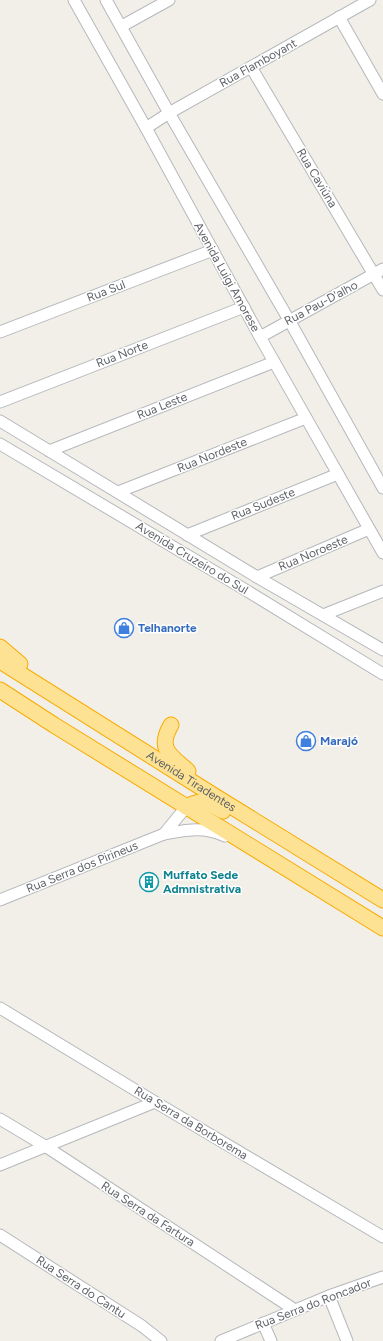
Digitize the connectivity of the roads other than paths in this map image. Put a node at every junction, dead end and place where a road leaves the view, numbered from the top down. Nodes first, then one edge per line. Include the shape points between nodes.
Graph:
1 (74, 0) edge
2 (106, 0) edge
3 (169, 0) edge
4 (370, 0) edge
5 (339, 17) junction
6 (122, 26) junction
7 (251, 67) junction
8 (383, 94) edge
9 (169, 113) junction
10 (146, 128) junction
11 (213, 250) junction
12 (379, 272) edge
13 (383, 290) edge
14 (244, 307) junction
15 (289, 320) junction
16 (0, 332) edge
17 (260, 337) junction
18 (274, 362) junction
19 (0, 402) edge
20 (306, 418) junction
21 (0, 421) edge
22 (0, 444) edge
23 (49, 451) junction
24 (338, 474) junction
25 (383, 488) edge
26 (118, 492) junction
27 (369, 529) junction
28 (187, 535) junction
29 (383, 553) edge
30 (257, 577) junction
31 (383, 591) edge
32 (323, 615) junction
33 (0, 647) edge
34 (383, 650) edge
35 (0, 661) edge
36 (383, 674) edge
37 (0, 690) edge
38 (63, 701) junction
39 (170, 725) dead end
40 (221, 800) junction
41 (186, 807) junction
42 (164, 834) junction
43 (260, 852) junction
44 (323, 863) junction
45 (0, 900) edge
46 (383, 900) edge
47 (383, 928) edge
48 (0, 1008) edge
49 (155, 1102) junction
50 (0, 1119) edge
51 (45, 1146) junction
52 (0, 1165) edge
53 (0, 1235) edge
54 (383, 1237) edge
55 (383, 1277) edge
56 (329, 1296) junction
57 (295, 1310) junction
58 (263, 1323) junction
59 (161, 1341) edge
60 (220, 1341) edge
61 (271, 1341) edge
62 (347, 1341) edge

1 - 10 street, Avenida Luigi Amorese
2 - 6 street
3 - 6 street
4 - 5 street, Rua Flamboyant
5 - 7 street, Rua Flamboyant
5 - 8 street
6 - 9 street
7 - 9 street, Rua Flamboyant
7 - 12 street, Rua Caviúna
9 - 10 street, Rua Flamboyant
9 - 15 street
10 - 11 street, Avenida Luigi Amorese
11 - 14 street, Avenida Luigi Amorese
11 - 16 street, Rua Sul
12 - 13 street, Rua Caviúna
12 - 15 street, Rua Pau-D'alho
14 - 17 street, Avenida Luigi Amorese
14 - 19 street, Rua Norte
15 - 17 street, Rua Pau-D'alho
15 - 25 street
17 - 18 street, Avenida Luigi Amorese
18 - 20 street, Avenida Luigi Amorese
18 - 23 street, Rua Leste
20 - 24 street, Avenida Luigi Amorese
20 - 26 street, Rua Nordeste
21 - 23 street, Avenida Cruzeiro do Sul
22 - 36 street, Avenida Cruzeiro do Sul
23 - 26 street, Avenida Cruzeiro do Sul
24 - 27 street, Avenida Luigi Amorese
24 - 28 street, Rua Sudeste
26 - 28 street, Avenida Cruzeiro do Sul
27 - 29 street, Avenida Luigi Amorese
27 - 30 street, Rua Noroeste
28 - 30 street, Avenida Cruzeiro do Sul
30 - 32 street, Avenida Cruzeiro do Sul
31 - 32 street
32 - 34 street, Avenida Cruzeiro do Sul
33 - 38 highway
35 - 38 highway, Avenida Tiradentes
37 - 41 highway, Avenida Tiradentes
38 - 40 highway, Avenida Tiradentes
39 - 40 highway via 165,734 168,753
40 - 44 highway, Avenida Tiradentes
41 - 42 street
41 - 43 highway, Avenida Tiradentes
41 - 44 highway via 195,802 208,802 259,832
42 - 43 street, Rua Serra dos Pirineus via 203,829 217,832
42 - 45 street, Rua Serra dos Pirineus
43 - 47 highway, Avenida Tiradentes
44 - 46 highway, Avenida Tiradentes
48 - 49 street, Rua Serra da Borborema
49 - 51 street
49 - 54 street, Rua Serra da Borborema
50 - 51 street, Rua Serra da Fartura
51 - 52 street
51 - 57 street, Rua Serra da Fartura
53 - 59 street, Rua Serra do Cantu via 142,1326
55 - 56 street, Rua Serra do Roncador
56 - 57 street, Rua Serra do Roncador
56 - 62 street
57 - 58 street, Rua Serra do Roncador
58 - 60 street, Rua Serra do Roncador
58 - 61 street

